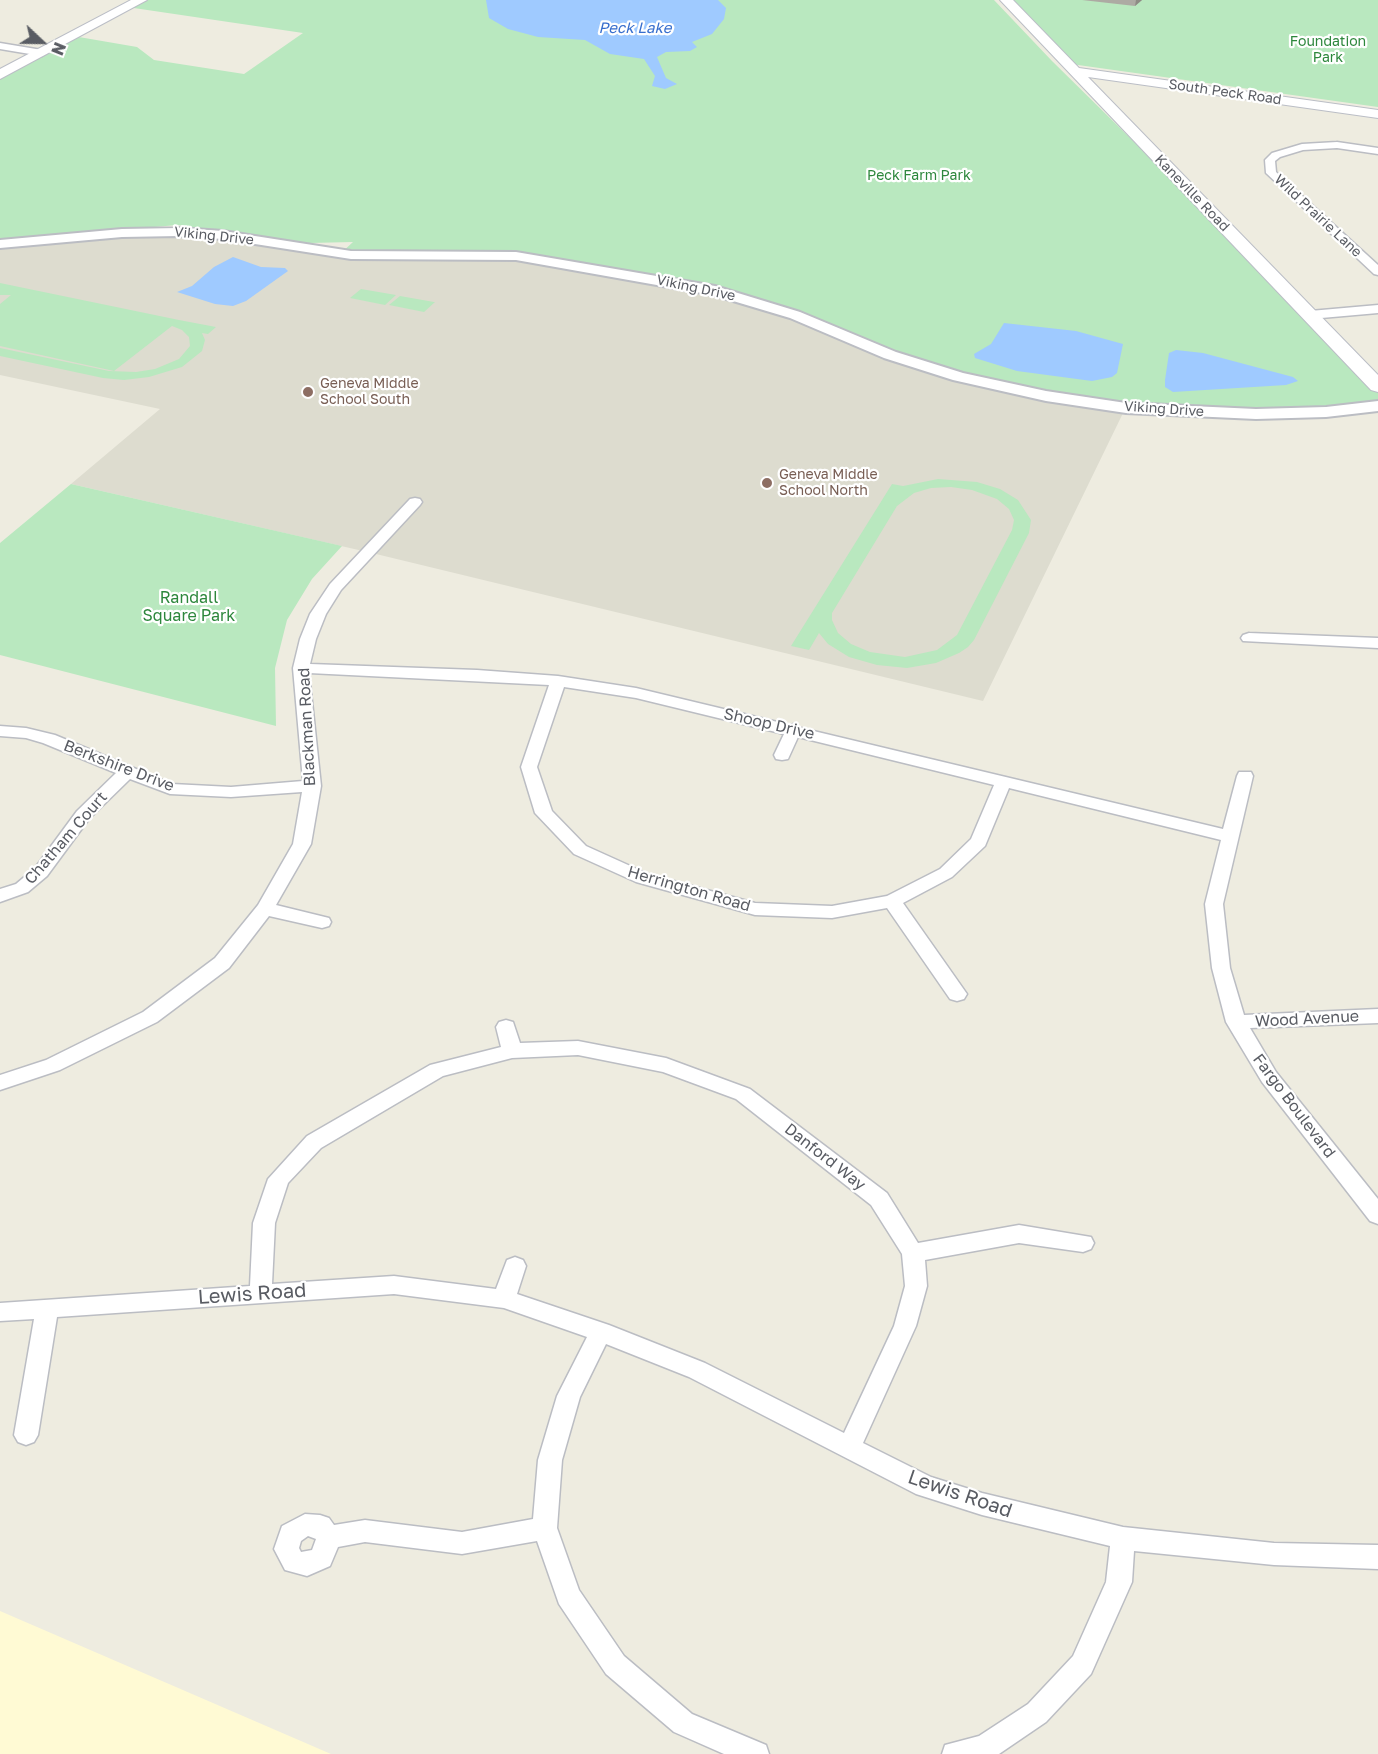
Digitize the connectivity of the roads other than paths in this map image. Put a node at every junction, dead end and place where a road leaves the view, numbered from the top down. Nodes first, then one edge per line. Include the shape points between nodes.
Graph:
1 (141, 0) edge
2 (1006, 0) edge
3 (0, 46) edge
4 (42, 53) junction
5 (1073, 71) junction
6 (0, 75) edge
7 (1378, 114) edge
8 (1378, 151) edge
9 (0, 244) edge
10 (1378, 271) edge
11 (1378, 309) edge
12 (1310, 315) junction
13 (1378, 386) edge
14 (1378, 406) edge
15 (415, 502) dead end
16 (1249, 638) dead end
17 (1378, 643) edge
18 (301, 668) junction
19 (558, 681) junction
20 (794, 729) junction
21 (0, 731) edge
22 (782, 755) dead end
23 (127, 772) junction
24 (1245, 776) dead end
25 (1004, 781) junction
26 (312, 786) junction
27 (1229, 836) junction
28 (0, 896) edge
29 (892, 901) junction
30 (265, 909) junction
31 (322, 922) dead end
32 (957, 994) dead end
33 (1378, 1016) edge
34 (1236, 1022) junction
35 (506, 1027) dead end
36 (512, 1051) junction
37 (0, 1083) edge
38 (1378, 1215) edge
39 (1083, 1243) dead end
40 (912, 1253) junction
41 (515, 1266) dead end
42 (261, 1293) junction
43 (504, 1299) junction
44 (47, 1308) junction
45 (0, 1312) edge
46 (602, 1332) junction
47 (26, 1435) dead end
48 (849, 1448) junction
49 (545, 1528) junction
50 (329, 1538) dead end
51 (1123, 1538) junction
52 (1378, 1557) edge
53 (986, 1751) edge
54 (756, 1754) edge
55 (955, 1754) edge

1 - 4 main road
2 - 5 main road, Kaneville Road
3 - 4 street
4 - 6 main road
5 - 7 main road, South Peck Road
5 - 12 main road, Kaneville Road
8 - 10 street, Wild Prairie Lane via 1337,145 1302,147 1276,155 1270,166 1271,173
9 - 14 street, Viking Drive via 179,232 351,255 516,256 715,291 795,315 890,355 948,374 1046,396 1126,408 1245,414
11 - 12 street
12 - 13 main road, Kaneville Road
15 - 18 street, Blackman Road via 335,586 308,639
16 - 17 street
18 - 19 street, Shoop Drive
18 - 26 street, Blackman Road
19 - 20 street, Shoop Drive via 636,693
19 - 29 street, Herrington Road via 529,767 544,813 580,850 642,878 755,909 832,912
20 - 22 street
20 - 25 street, Shoop Drive
21 - 23 street, Berkshire Drive via 49,739
23 - 26 street, Berkshire Drive via 170,789 231,792
23 - 28 street, Chatham Court via 83,815 41,872 22,888
24 - 27 street, Fargo Boulevard
25 - 27 street, Shoop Drive
25 - 29 street, Herrington Road via 980,842 945,873
26 - 30 street, Blackman Road via 302,843
27 - 34 street, Fargo Boulevard via 1214,904 1221,968
29 - 32 street
30 - 31 street
30 - 37 street, Blackman Road via 222,963 150,1017 53,1065
33 - 34 street, Wood Avenue
34 - 38 street, Fargo Boulevard via 1269,1077
35 - 36 street
36 - 40 street, Danford Way via 578,1048 666,1065 743,1094 879,1199
36 - 42 street, Danford Way via 438,1070 314,1142 279,1179 264,1223
39 - 40 street via 1019,1234
40 - 48 street, Danford Way via 916,1286 905,1326
41 - 43 street
42 - 43 street, Lewis Road via 394,1285
42 - 44 street, Lewis Road
43 - 46 street, Lewis Road
44 - 45 street, Lewis Road
44 - 47 street
46 - 48 street, Lewis Road via 698,1370
46 - 49 street via 569,1396 550,1460
48 - 51 street, Lewis Road via 925,1486
49 - 50 street via 462,1543 364,1531
49 - 54 street via 568,1596 615,1665 683,1723
51 - 52 street, Lewis Road via 1274,1554
51 - 53 street via 1119,1582 1082,1665 1037,1713
53 - 55 street

